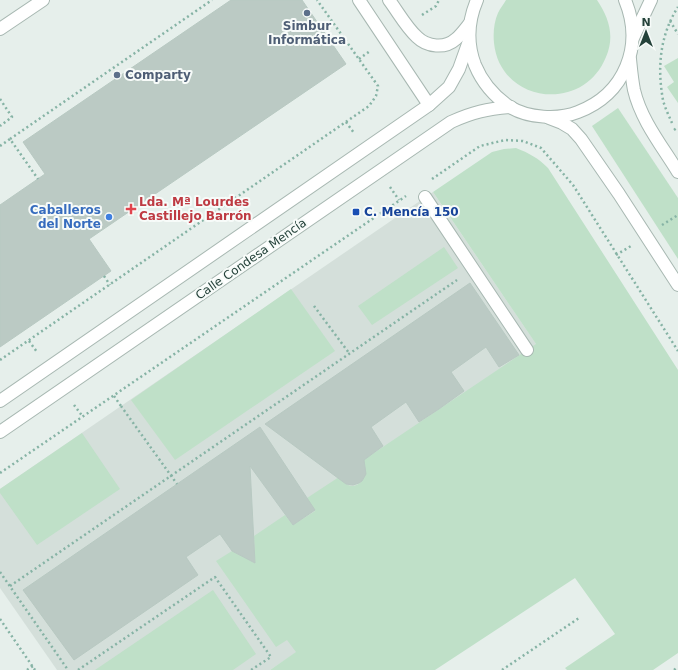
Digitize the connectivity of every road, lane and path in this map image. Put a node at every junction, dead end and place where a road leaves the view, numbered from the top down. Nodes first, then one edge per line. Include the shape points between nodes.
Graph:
1 (43, 0) edge
2 (212, 0) edge
3 (317, 0) edge
4 (359, 0) edge
5 (390, 0) edge
6 (477, 0) edge
7 (625, 0) edge
8 (651, 0) edge
9 (678, 7) edge
10 (670, 20) junction
11 (470, 22) junction
12 (0, 29) edge
13 (678, 34) edge
14 (633, 38) junction
15 (469, 41) junction
16 (630, 58) junction
17 (0, 99) edge
18 (429, 105) junction
19 (510, 107) junction
20 (544, 116) junction
21 (0, 126) edge
22 (678, 127) edge
23 (674, 130) junction
24 (678, 136) edge
25 (10, 139) junction
26 (0, 146) edge
27 (678, 172) edge
28 (38, 179) dead end
29 (430, 180) dead end
30 (412, 192) dead end
31 (425, 198) dead end
32 (473, 269) junction
33 (104, 276) dead end
34 (110, 285) junction
35 (678, 285) edge
36 (314, 306) dead end
37 (528, 350) dead end
38 (678, 350) edge
39 (350, 354) junction
40 (0, 360) edge
41 (114, 396) junction
42 (0, 401) edge
43 (0, 432) edge
44 (0, 473) edge
45 (177, 484) dead end
46 (0, 572) edge
47 (10, 586) junction
48 (579, 618) dead end
49 (0, 619) edge
50 (33, 666) junction
51 (678, 667) edge
52 (28, 670) edge
53 (35, 670) edge
54 (68, 670) edge
55 (78, 670) edge
56 (252, 670) edge
57 (502, 670) edge
58 (674, 670) edge

1 - 12 street
2 - 25 path
3 - 34 path via 378,86 376,96 369,106
4 - 18 street
5 - 11 street via 417,38 426,43 446,45 456,39
6 - 11 street
7 - 14 street via 630,12
8 - 14 street
9 - 10 path
10 - 13 path
10 - 23 path via 662,41 660,67 663,100
11 - 15 street
14 - 16 street
15 - 18 street, Calle Condesa Mencía via 459,69 448,87
15 - 19 street via 472,58 486,85
16 - 20 street via 620,80 600,101 578,113
16 - 27 street via 634,90 640,110
17 - 21 path via 12,117
18 - 42 street, Calle Condesa Mencía
19 - 20 street
19 - 43 street, Calle Condesa Mencía via 488,109 451,122
20 - 35 street via 572,129 580,139
22 - 23 path
23 - 24 path
25 - 26 path
25 - 28 path
29 - 38 path via 480,146 505,140 523,141 541,148 573,185
30 - 41 path
31 - 32 street
32 - 37 street
32 - 39 path
33 - 34 path
34 - 40 path
36 - 39 path
39 - 47 path
41 - 44 path
41 - 45 path, bridge
46 - 47 path
47 - 54 path
48 - 57 path
49 - 50 path
50 - 52 path
50 - 53 path
51 - 58 path
55 - 56 path via 215,577 271,657

